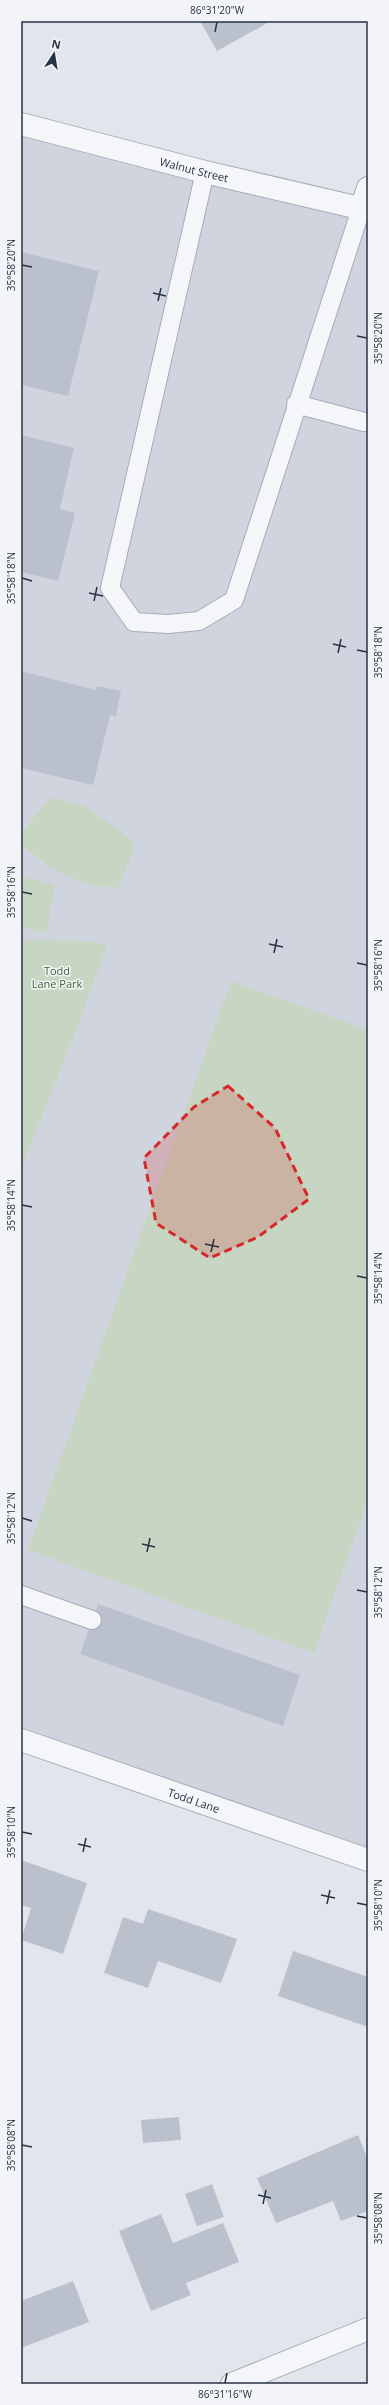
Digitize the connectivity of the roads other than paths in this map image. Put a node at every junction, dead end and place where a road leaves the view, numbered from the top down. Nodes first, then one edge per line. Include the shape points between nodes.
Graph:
1 (21, 124) edge
2 (205, 172) junction
3 (368, 188) edge
4 (365, 210) edge
5 (296, 404) junction
6 (364, 422) dead end
7 (21, 1595) edge
8 (92, 1620) dead end
9 (21, 1740) edge
10 (368, 1860) edge
11 (368, 2329) edge
12 (232, 2384) edge

1 - 2 street, Walnut Street
2 - 4 street, Walnut Street
2 - 5 lane via 110,588 134,622 199,622 234,600
3 - 4 street
4 - 5 lane
5 - 6 lane
7 - 8 lane
9 - 10 street, Todd Lane
11 - 12 street

